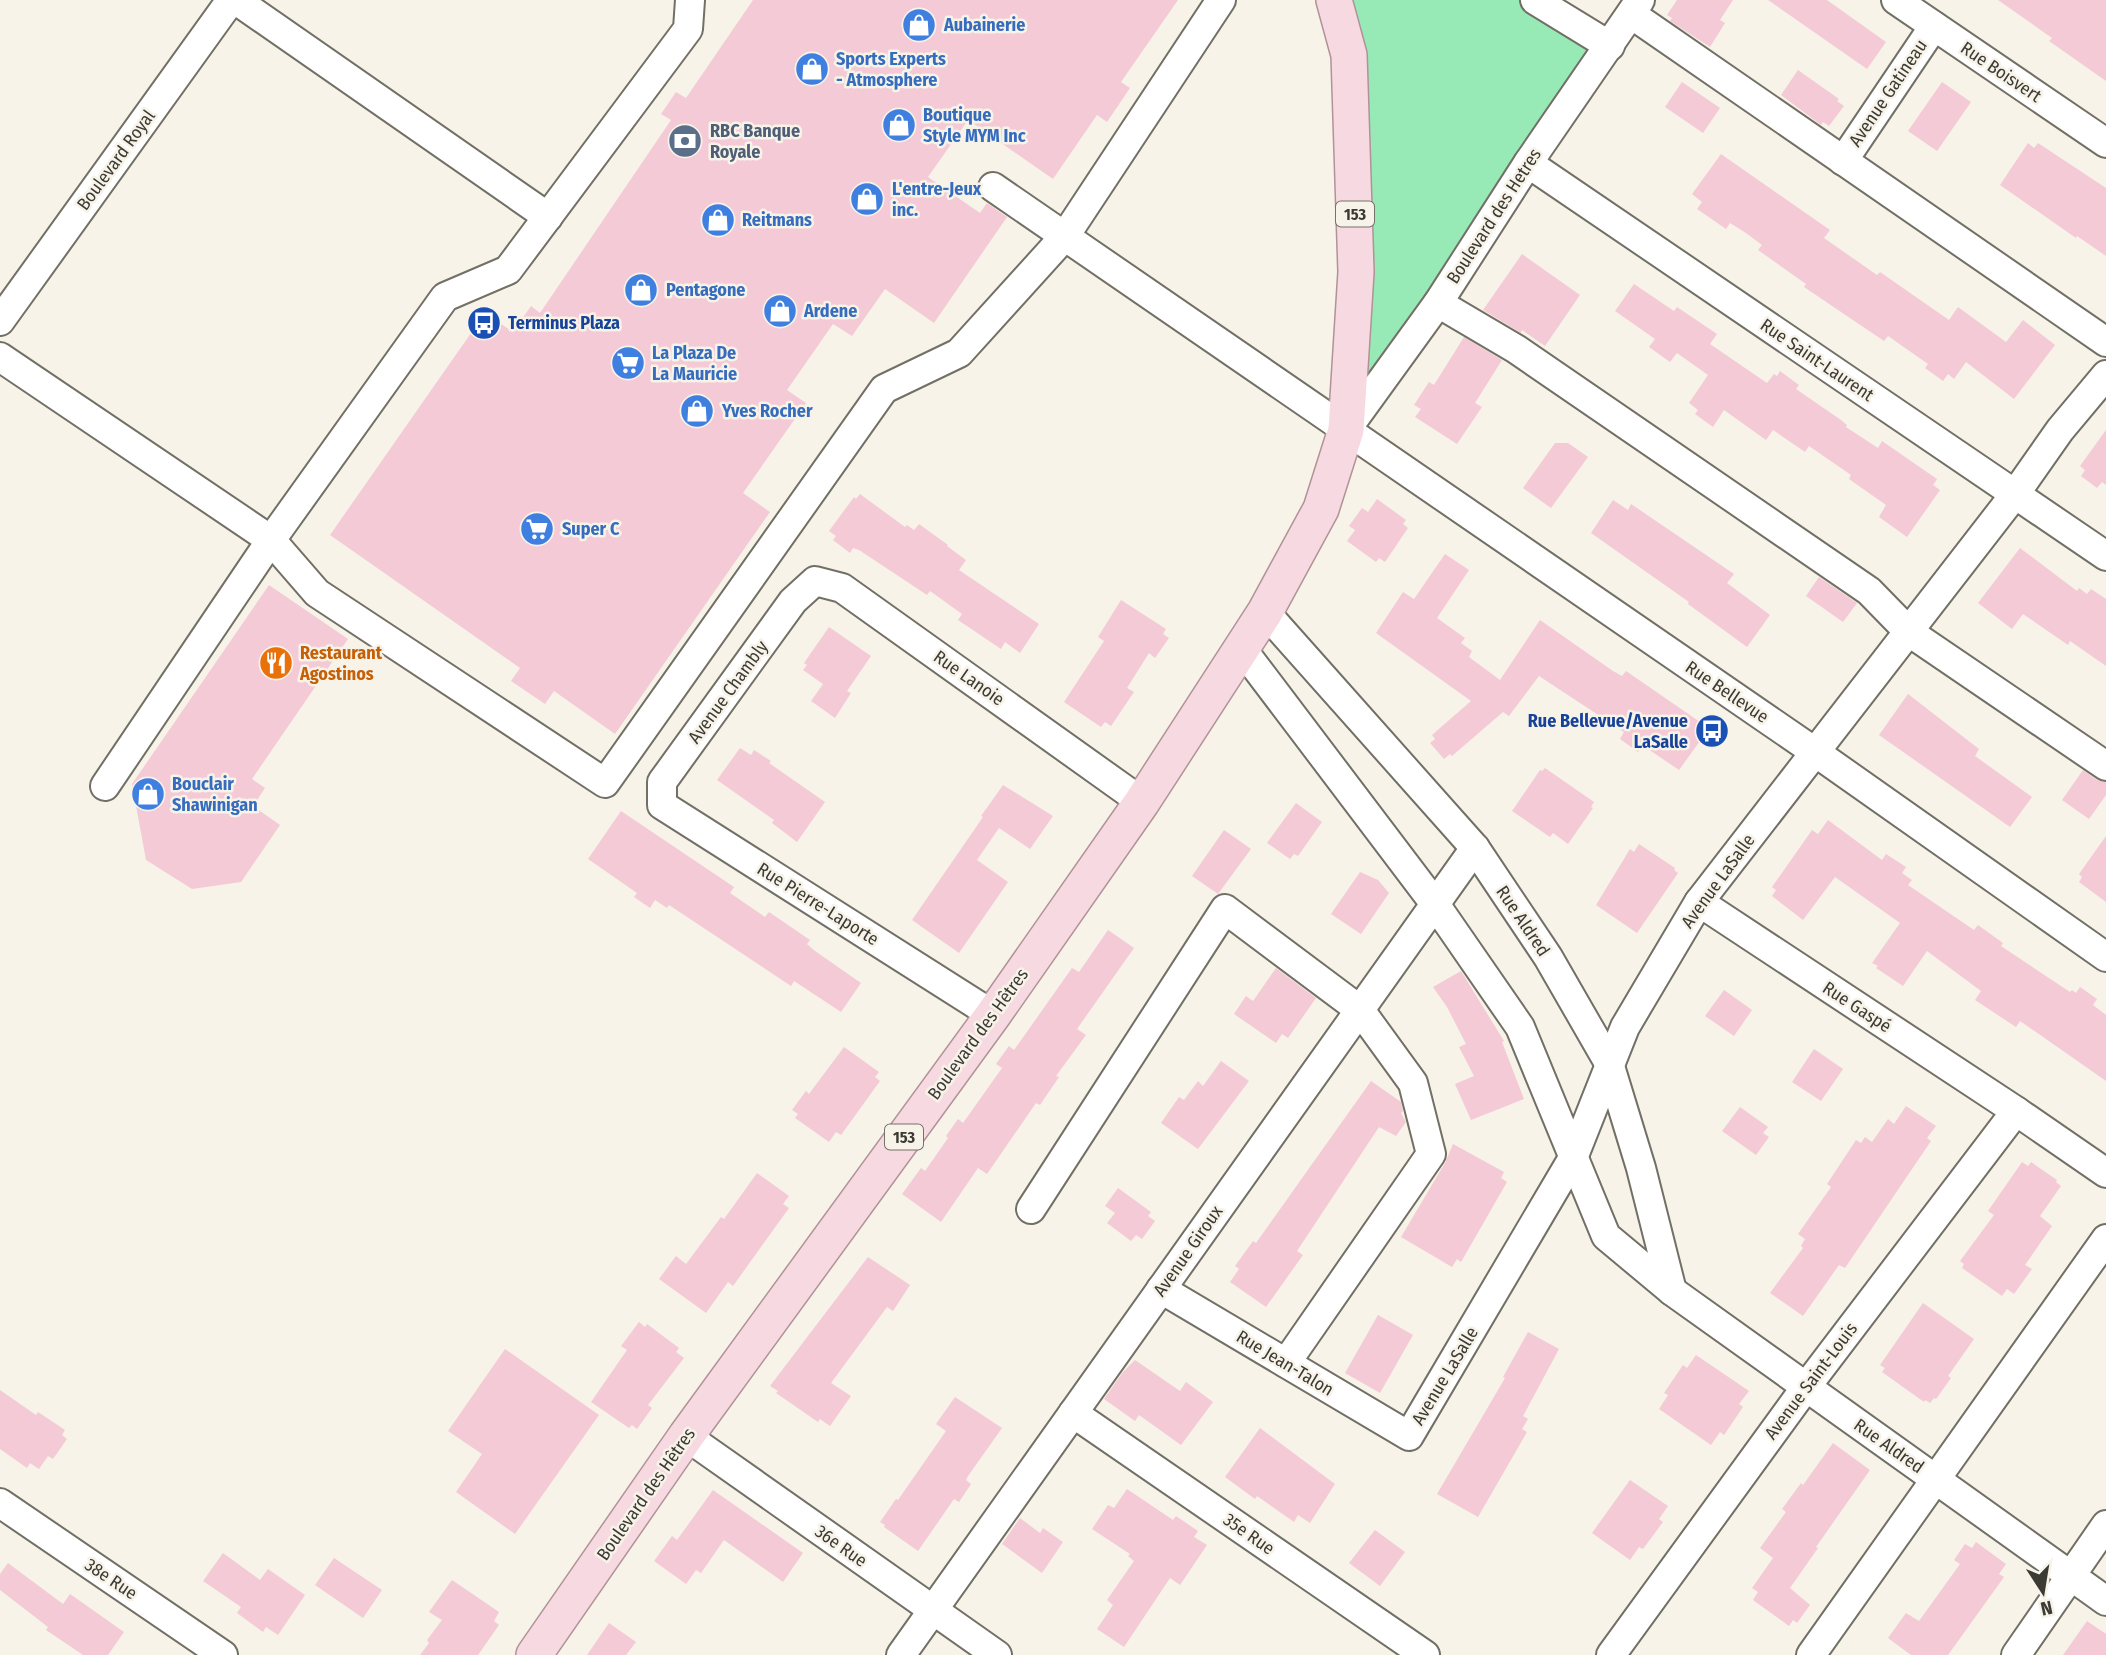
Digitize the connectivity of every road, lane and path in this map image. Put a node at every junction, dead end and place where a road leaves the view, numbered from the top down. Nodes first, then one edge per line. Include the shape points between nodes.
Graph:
1 (234, 0) edge
2 (691, 0) edge
3 (1221, 0) edge
4 (1334, 0) edge
5 (1535, 0) edge
6 (1896, 0) edge
7 (1635, 7) edge
8 (1934, 26) junction
9 (1609, 46) junction
10 (2106, 144) edge
11 (1843, 161) junction
12 (1528, 163) junction
13 (993, 187) dead end
14 (548, 217) junction
15 (1065, 236) junction
16 (1438, 303) junction
17 (0, 321) edge
18 (2106, 342) edge
19 (0, 357) edge
20 (2106, 375) edge
21 (1346, 430) junction
22 (2015, 494) junction
23 (271, 540) junction
24 (2106, 556) edge
25 (793, 601) joint
26 (1265, 612) junction
27 (1909, 632) junction
28 (1242, 649) junction
29 (1815, 752) junction
30 (2106, 766) edge
31 (662, 782) joint
32 (105, 786) dead end
33 (1142, 802) junction
34 (1475, 848) junction
35 (1699, 902) junction
36 (1435, 904) junction
37 (2106, 957) edge
38 (1360, 1010) junction
39 (993, 1015) junction
40 (1609, 1063) junction
41 (2016, 1111) junction
42 (1573, 1158) junction
43 (2106, 1173) edge
44 (1031, 1209) dead end
45 (2106, 1239) edge
46 (1161, 1289) junction
47 (1671, 1291) junction
48 (1286, 1363) junction
49 (1806, 1387) junction
50 (1073, 1413) junction
51 (686, 1436) junction
52 (1409, 1436) joint
53 (1935, 1479) junction
54 (0, 1503) edge
55 (2106, 1525) edge
56 (2071, 1576) junction
57 (2106, 1601) edge
58 (933, 1610) junction
59 (191, 1646) edge
60 (223, 1655) edge
61 (534, 1655) edge
62 (901, 1655) edge
63 (997, 1655) edge
64 (1425, 1655) edge
65 (1611, 1655) edge
66 (1811, 1655) edge
67 (2016, 1655) edge

1 - 14 street
1 - 17 street, Boulevard Royal
2 - 14 street via 688,29
3 - 15 street
4 - 21 main road, 153 via 1349,55 1356,258
5 - 9 street
6 - 8 street, Rue Boisvert
7 - 9 street, Boulevard des Hetres
7 - 11 street
8 - 10 street, Rue Boisvert
8 - 11 street, Avenue Gatineau
9 - 12 street, Boulevard des Hetres
11 - 18 street
12 - 16 street, Boulevard des Hetres
12 - 22 street, Rue Saint-Laurent
13 - 15 street, Rue Bellevue
14 - 23 street via 508,270 445,297
15 - 21 street, Rue Bellevue
15 - 23 street via 959,353 884,389 605,783 317,593
16 - 21 street, Boulevard des Hetres
16 - 27 street via 1516,349 1869,591
19 - 23 street
20 - 22 street, Avenue LaSalle
21 - 26 main road, 153 via 1321,509
21 - 29 street, Rue Bellevue
22 - 24 street, Rue Saint-Laurent
22 - 27 street, Avenue LaSalle
23 - 32 street
25 - 31 street, Avenue Chambly
25 - 33 street, Rue Lanoie via 815,581 842,588
26 - 28 main road, Boulevard des Hêtres / 153
26 - 34 street, Rue Aldred
27 - 29 street, Avenue LaSalle
27 - 30 street
28 - 33 main road, Boulevard des Hêtres / 153
28 - 36 street, Rue Aldred
29 - 35 street, Avenue LaSalle
29 - 37 street, Rue Bellevue
31 - 39 street, Rue Pierre-Laporte via 662,805
33 - 39 main road, Boulevard des Hêtres / 153
34 - 36 street, Avenue Giroux
34 - 40 street, Rue Aldred via 1548,957
35 - 40 street, Avenue LaSalle via 1625,1027
35 - 41 street, Rue Gaspé
36 - 38 street, Avenue Giroux
36 - 42 street, Rue Aldred via 1520,1027
38 - 44 street via 1226,909
38 - 46 street, Avenue Giroux
38 - 48 street via 1413,1083 1431,1154
39 - 51 main road, Boulevard des Hêtres / 153
40 - 42 street, Avenue LaSalle
40 - 47 street, Rue Aldred
41 - 43 street, Rue Gaspé
41 - 49 street, Avenue Saint-Louis
42 - 47 street, Rue Aldred via 1606,1236
42 - 52 street, Avenue LaSalle
45 - 53 street
46 - 48 street, Rue Jean-Talon
46 - 50 street, Avenue Giroux
47 - 49 street, Rue Aldred
48 - 52 street, Rue Jean-Talon
49 - 53 street, Rue Aldred
49 - 65 street, Avenue Saint-Louis
50 - 58 street, Avenue Giroux
50 - 64 street, 35e Rue
51 - 58 street, 36e Rue
51 - 61 main road, Boulevard des Hêtres / 153
53 - 56 street, Rue Aldred
53 - 66 street
54 - 59 street, 38e Rue
55 - 56 street
56 - 57 street, Rue Aldred
56 - 67 street
58 - 62 street, Avenue Giroux
58 - 63 street, 36e Rue
59 - 60 street, 38e Rue

